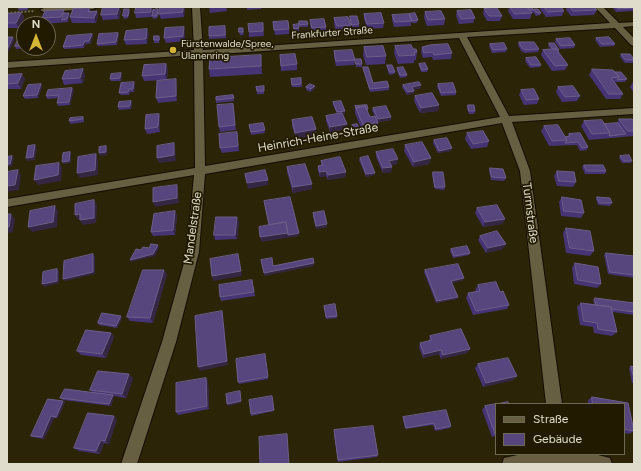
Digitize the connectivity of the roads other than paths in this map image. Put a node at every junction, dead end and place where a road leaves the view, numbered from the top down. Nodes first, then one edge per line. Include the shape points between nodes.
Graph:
1 (93, 7) edge
2 (196, 7) edge
3 (599, 7) edge
4 (44, 10) edge
5 (634, 24) edge
6 (619, 25) junction
7 (462, 36) junction
8 (634, 43) edge
9 (197, 53) junction
10 (7, 65) edge
11 (634, 111) edge
12 (506, 119) junction
13 (200, 172) junction
14 (7, 203) edge
15 (554, 403) edge
16 (561, 458) edge
17 (129, 464) edge
18 (510, 464) edge
19 (604, 464) edge

1 - 4 street
2 - 9 street, Mandelstraße
3 - 6 street
5 - 6 street, Frankfurter Straße
6 - 7 street, Frankfurter Straße
6 - 8 street
7 - 9 street, Frankfurter Straße
7 - 12 street, Turmstraße
9 - 10 street, Frankfurter Straße
9 - 13 street, Mandelstraße
11 - 12 street, Heinrich-Heine-Straße
12 - 13 street, Heinrich-Heine-Straße
12 - 15 street, Turmstraße via 525,171
13 - 14 street, Heinrich-Heine-Straße
13 - 17 street, Mandelstraße via 192,252 169,342
16 - 18 street
16 - 19 street

